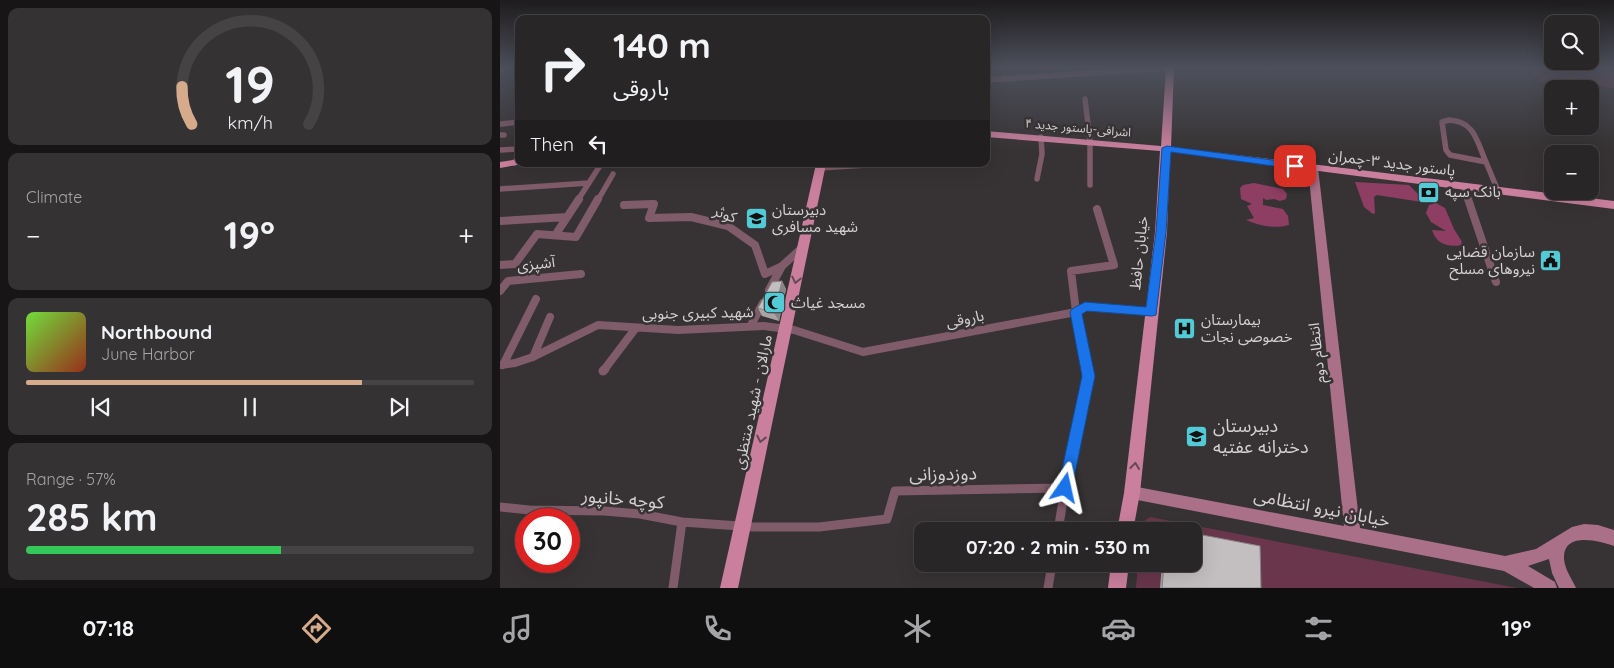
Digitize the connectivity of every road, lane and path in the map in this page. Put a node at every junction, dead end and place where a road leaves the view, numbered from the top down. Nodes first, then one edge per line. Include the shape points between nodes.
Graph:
1 (1168, 95) edge
2 (1085, 99) dead end
3 (515, 122) edge
4 (500, 124) edge
5 (990, 134) edge
6 (1041, 137) junction
7 (1090, 141) junction
8 (1167, 148) junction
9 (500, 150) edge
10 (515, 157) edge
11 (515, 158) edge
12 (515, 159) edge
13 (500, 161) edge
14 (1486, 162) junction
15 (500, 165) edge
16 (599, 167) edge
17 (821, 167) edge
18 (1313, 168) junction
19 (613, 174) dead end
20 (1037, 178) dead end
21 (589, 183) junction
22 (1090, 185) dead end
23 (1464, 188) junction
24 (500, 189) edge
25 (1498, 191) junction
26 (624, 205) dead end
27 (1614, 205) edge
28 (1097, 210) dead end
29 (567, 217) junction
30 (500, 221) edge
31 (556, 234) junction
32 (803, 247) junction
33 (500, 265) edge
34 (782, 266) junction
35 (580, 274) dead end
36 (1496, 282) dead end
37 (500, 291) edge
38 (536, 299) dead end
39 (1076, 312) junction
40 (1152, 312) junction
41 (550, 317) dead end
42 (751, 325) junction
43 (635, 329) junction
44 (785, 329) junction
45 (534, 357) junction
46 (501, 365) edge
47 (602, 371) dead end
48 (1065, 488) junction
49 (1132, 493) junction
50 (500, 507) edge
51 (682, 522) junction
52 (1059, 522) edge
53 (1127, 522) edge
54 (748, 526) junction
55 (1353, 535) junction
56 (1614, 538) edge
57 (1559, 544) junction
58 (1504, 564) junction
59 (1051, 572) edge
60 (1119, 572) edge
61 (673, 588) edge
62 (729, 588) edge
63 (1048, 588) edge
64 (1117, 588) edge
65 (1549, 588) edge
66 (1568, 588) edge

1 - 8 main road, خیابان حافظ
2 - 7 street
3 - 4 street
5 - 6 main road, اشرافی-پاستور جدید ۴
6 - 7 main road, اشرافی-پاستور جدید ۴
6 - 20 street via 1042,154
7 - 8 main road, اشرافی-پاستور جدید ۴
7 - 22 street
8 - 18 main road, پاستور جدید ۳-چمران
8 - 40 main road, خیابان حافظ
9 - 10 street
11 - 13 main road
12 - 15 main road
14 - 14 street via 1470,126 1456,121 1442,122 1446,150 1450,156
14 - 25 street
16 - 21 street
17 - 32 main road, مارالان - شهید منتظری
18 - 23 main road, پاستور جدید ۳-چمران
18 - 55 street, انتظام دوم
19 - 31 street via 576,237
21 - 24 street
21 - 29 street
23 - 25 main road, پاستور جدید ۳-چمران
23 - 36 street
25 - 27 main road, پاستور جدید ۳-چمران
26 - 34 street, کوثر via 654,204 649,218 691,217 728,226 756,245 765,274
28 - 39 street via 1114,265 1071,271
29 - 30 street
29 - 31 street
31 - 33 street via 537,234 514,264
32 - 34 street
32 -> 44 main road, مارالان - شهید منتظری
34 - 42 street
35 - 37 street, آشپزی via 508,281
38 - 46 street
39 - 40 street, باروقی via 1085,307
39 - 44 street, باروقی via 863,352
39 - 48 street via 1089,376
49 -> 40 main road, خیابان حافظ
41 - 45 street
42 - 43 street, شهید کبیری جنوبی
42 - 44 street, شهید کبیری جنوبی
43 - 45 street, شهید کبیری جنوبی via 598,325
43 - 47 street
44 -> 54 main road, مارالان - شهید منتظری
45 - 46 street, شهید کبیری جنوبی
48 - 52 street
48 - 54 street, دوزدوزانی via 895,491 887,520 819,527
49 - 53 main road, خیابان حافظ
49 - 55 street, خیابان نیرو انتظامی
50 - 51 street, کوچه خانپور via 604,511
51 - 54 street, کوچه خانپور
51 - 61 street
54 - 62 main road, مارالان - شهید منتظری
55 - 58 street, خیابان نیرو انتظامی
56 - 57 street, خیابان نیرو انتظامی via 1590,531 1576,531
57 - 58 street, خیابان نیرو انتظامی via 1538,556
57 - 66 street via 1556,555 1558,569
58 - 65 street, خیابان نیرو انتظامی
59 - 63 street
60 - 64 main road

